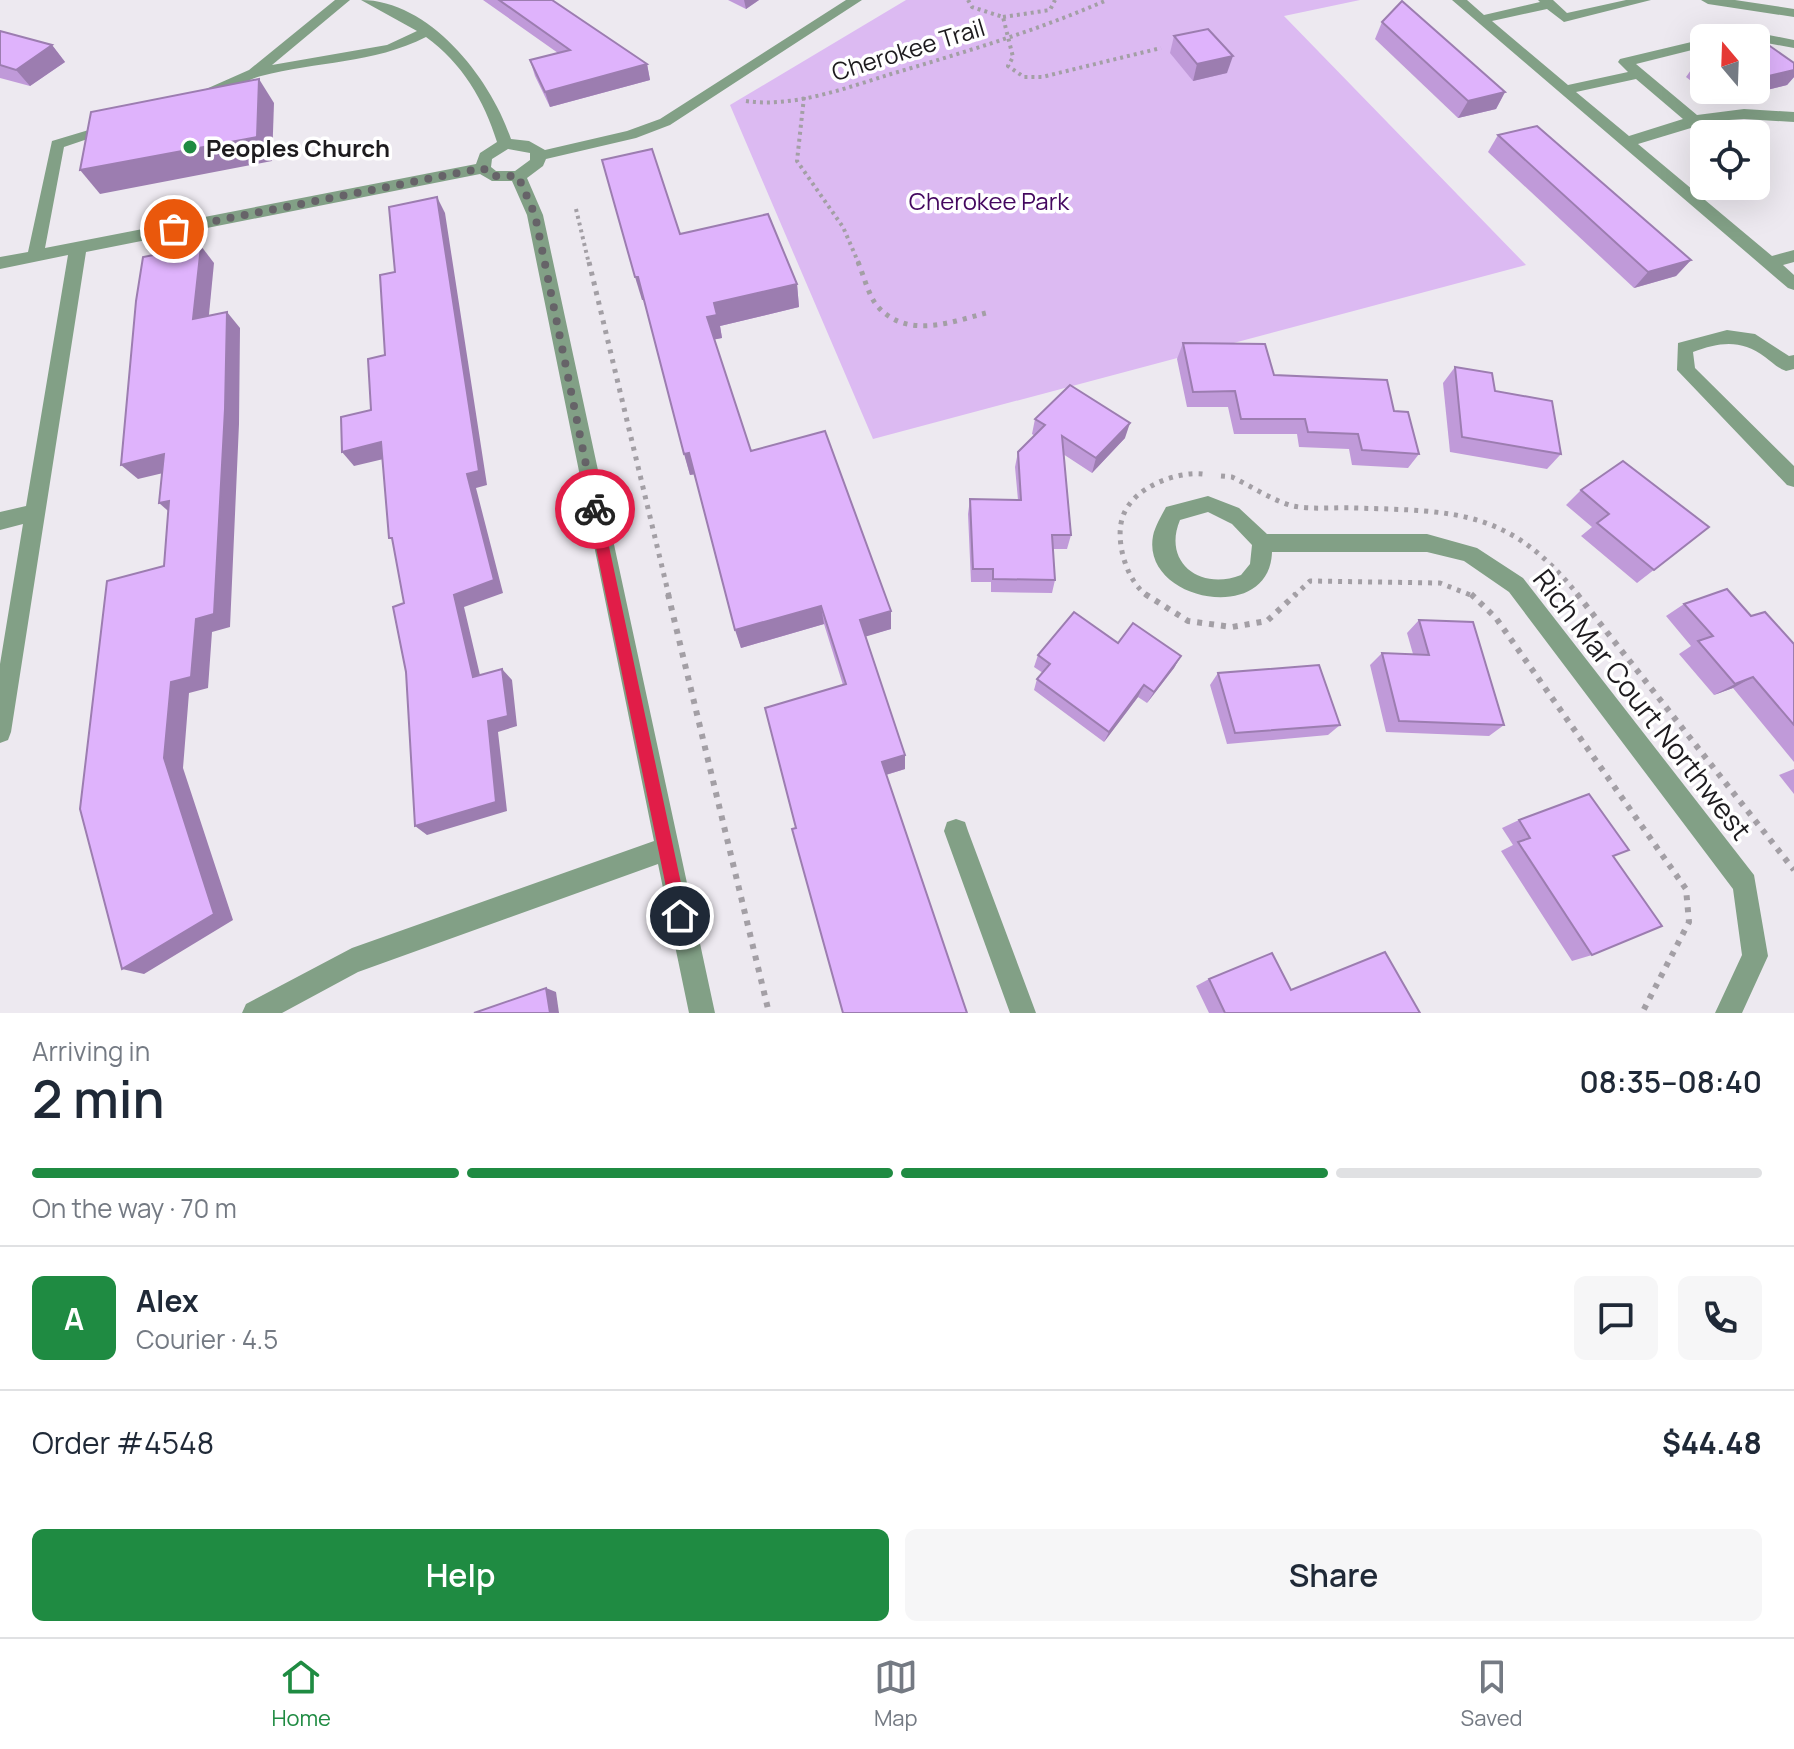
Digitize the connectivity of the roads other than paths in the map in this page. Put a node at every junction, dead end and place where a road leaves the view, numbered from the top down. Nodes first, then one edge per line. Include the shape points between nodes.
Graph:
1 (343, 0) edge
2 (368, 0) edge
3 (855, 0) edge
4 (1459, 0) edge
5 (1644, 0) edge
6 (1708, 0) edge
7 (1546, 2) edge
8 (1794, 13) edge
9 (1483, 19) junction
10 (427, 31) junction
11 (1770, 39) edge
12 (1794, 44) edge
13 (1690, 46) edge
14 (254, 73) junction
15 (1640, 74) junction
16 (1564, 90) junction
17 (185, 103) edge
18 (1794, 117) edge
19 (1694, 120) edge
20 (1701, 120) edge
21 (129, 123) edge
22 (1690, 123) edge
23 (1627, 142) junction
24 (505, 144) junction
25 (539, 156) junction
26 (483, 168) junction
27 (518, 176) junction
28 (78, 248) junction
29 (35, 256) junction
30 (1794, 256) edge
31 (0, 263) edge
32 (1770, 263) junction
33 (1794, 284) edge
34 (1791, 366) edge
35 (1794, 479) edge
36 (35, 513) junction
37 (0, 521) edge
38 (1262, 543) junction
39 (0, 732) edge
40 (956, 831) dead end
41 (665, 849) junction
42 (1734, 1010) edge
43 (255, 1013) edge
44 (702, 1013) edge
45 (1023, 1013) edge

1 - 14 street
2 - 10 street
3 - 25 street via 665,122
4 - 9 street
5 - 7 street via 1564,18
6 - 8 street
7 - 9 street
9 - 16 street
10 - 14 street via 391,49
10 - 24 street via 477,78
11 - 12 street
13 - 15 street via 1625,62
14 - 17 street
15 - 16 street
15 - 19 street
16 - 23 street
18 - 20 street via 1744,113
21 - 29 street via 57,144
22 - 23 street
23 - 32 street
24 - 25 street via 524,144
24 - 26 street via 485,157
25 - 27 street via 534,168
26 - 27 street via 492,176
26 - 28 street
27 - 41 street via 535,215
28 - 29 street
28 - 36 street
29 - 31 street
30 - 32 street
32 - 33 street
34 - 35 street via 1763,345 1726,333 1684,348 1686,370
36 - 37 street
36 - 39 street
38 - 38 street via 1260,568 1224,590 1203,589 1181,576 1167,562 1160,542 1173,513 1208,504 1246,521
38 - 42 street, Rich Mar Court Northwest via 1427,543 1470,554 1516,585 1745,884 1755,956
40 - 45 street
41 - 43 street via 352,961
41 - 44 street

